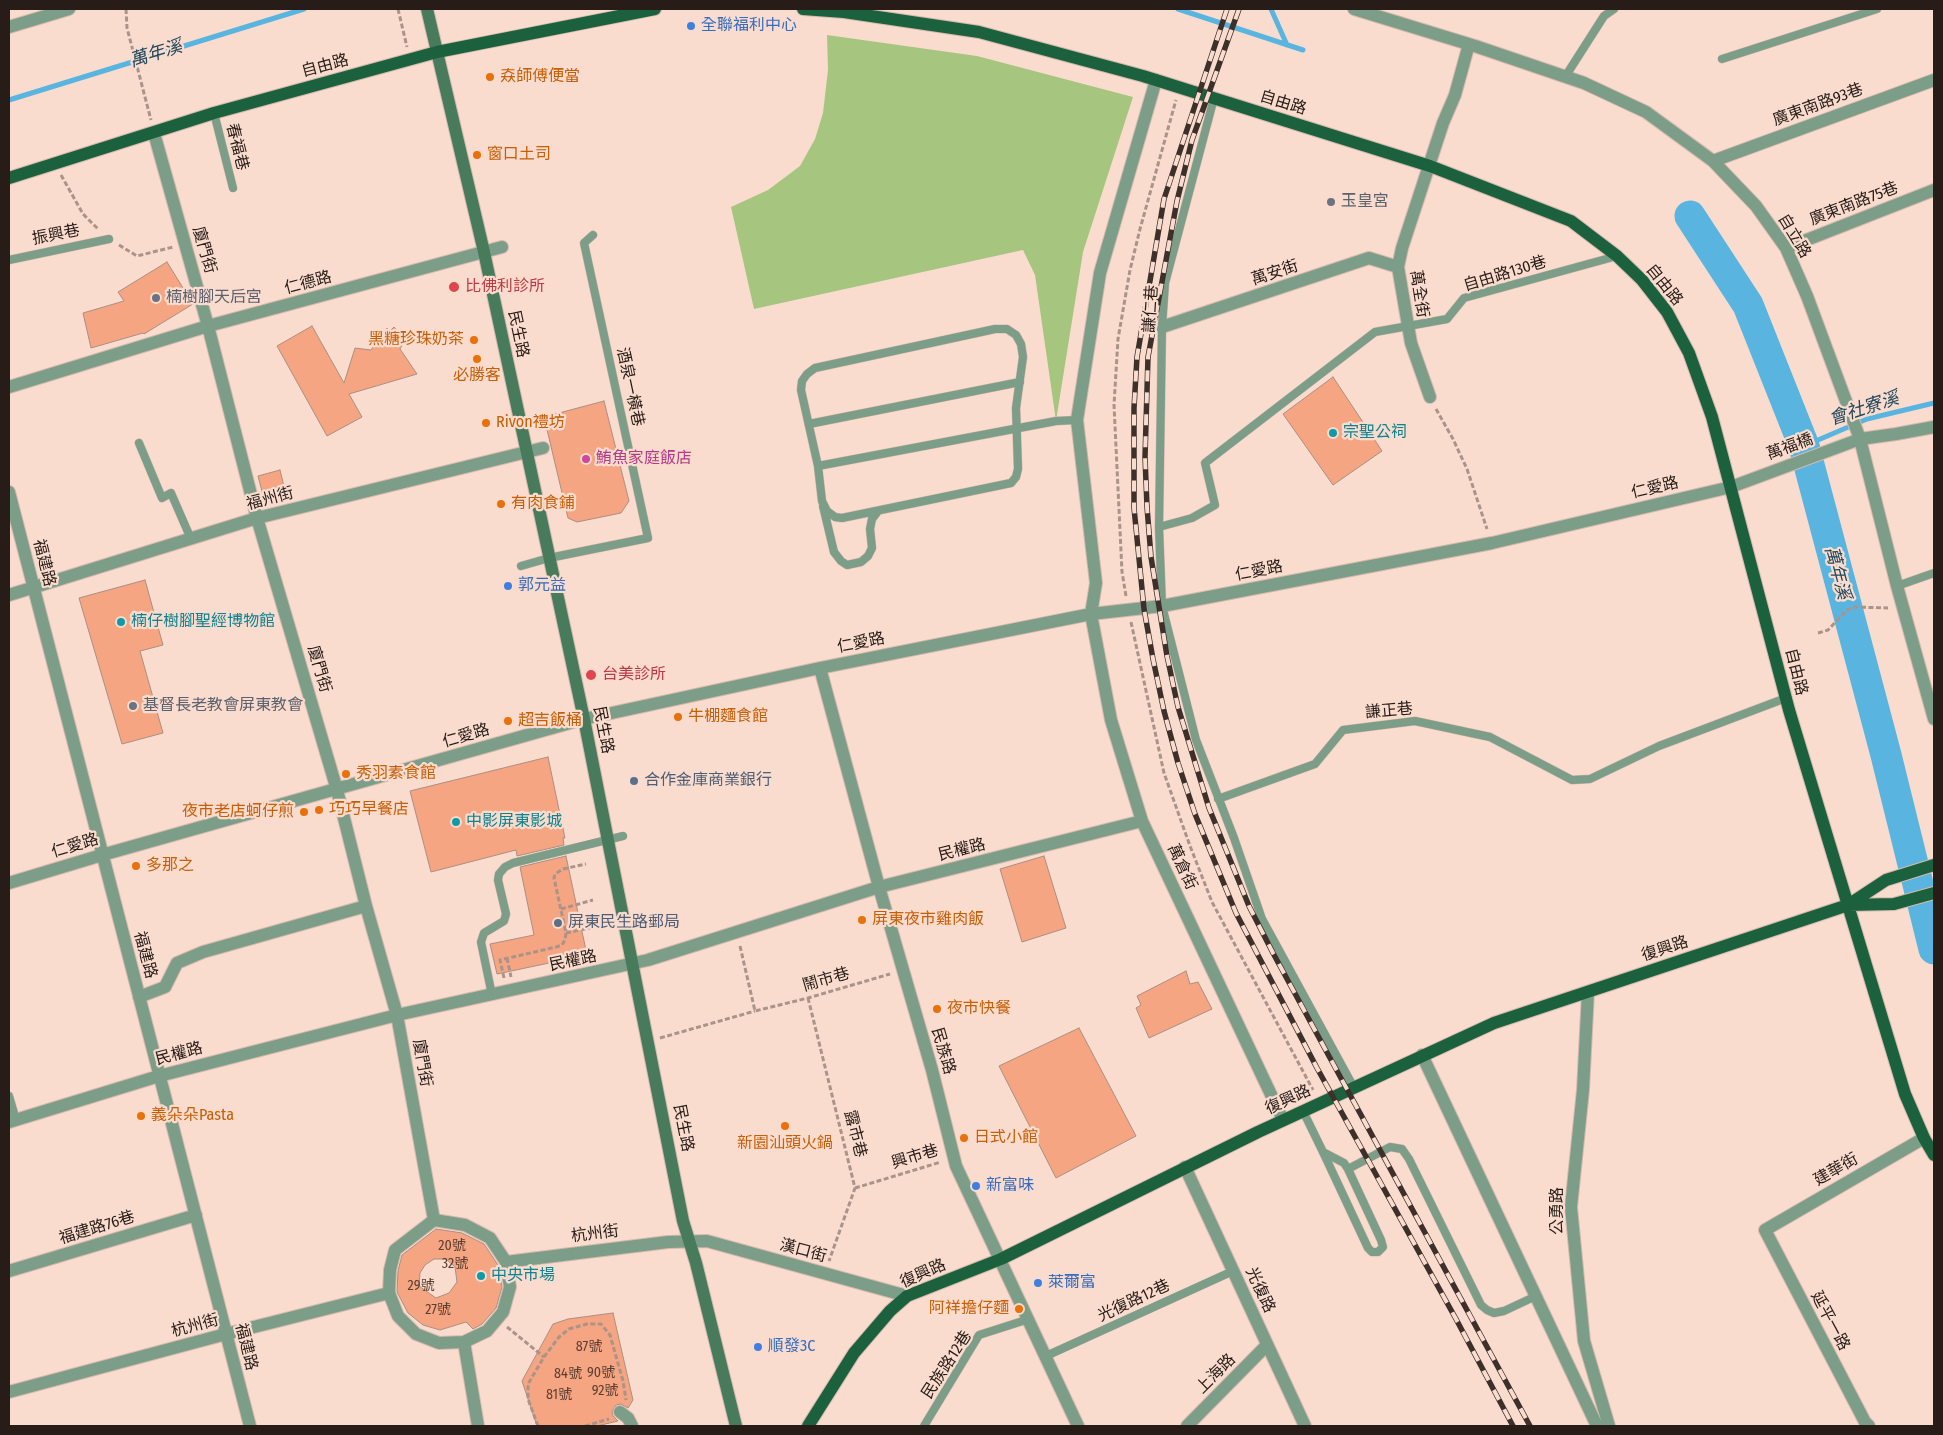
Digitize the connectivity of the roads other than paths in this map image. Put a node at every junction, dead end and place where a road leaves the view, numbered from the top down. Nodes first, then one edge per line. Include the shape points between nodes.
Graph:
1 (69, 9) edge
2 (655, 9) edge
3 (803, 9) edge
4 (1354, 9) edge
5 (1614, 9) edge
6 (1877, 9) edge
7 (428, 10) edge
8 (1601, 12) edge
9 (1390, 14) edge
10 (9, 27) edge
11 (1469, 44) junction
12 (437, 52) junction
13 (1722, 59) dead end
14 (1565, 77) junction
15 (1156, 80) junction
16 (1934, 80) edge
17 (1214, 98) junction
18 (214, 113) junction
19 (154, 132) junction
20 (1713, 161) junction
21 (1430, 166) junction
22 (9, 178) edge
23 (233, 188) dead end
24 (1934, 190) edge
25 (592, 235) dead end
26 (109, 239) road end
27 (502, 247) dead end
28 (1786, 248) junction
29 (484, 252) junction
30 (1617, 256) junction
31 (9, 260) edge
32 (1398, 268) junction
33 (1408, 325) junction
34 (208, 326) junction
35 (1162, 327) junction
36 (1020, 382) junction
37 (9, 387) edge
38 (1430, 397) road end
39 (1076, 420) junction
40 (809, 424) junction
41 (1934, 427) edge
42 (1016, 429) junction
43 (1860, 439) junction
44 (139, 443) dead end
45 (543, 448) dead end
46 (526, 452) junction
47 (818, 466) junction
48 (1731, 487) junction
49 (9, 492) edge
50 (822, 501) junction
51 (878, 510) junction
52 (257, 518) junction
53 (1159, 527) junction
54 (191, 539) junction
55 (549, 558) junction
56 (521, 566) dead end
57 (1934, 573) edge
58 (1896, 586) junction
59 (33, 587) junction
60 (9, 594) edge
61 (1162, 606) junction
62 (1091, 614) junction
63 (820, 668) junction
64 (1786, 698) junction
65 (584, 719) junction
66 (1934, 719) edge
67 (337, 790) junction
68 (1218, 799) junction
69 (1142, 821) junction
70 (623, 836) dead end
71 (607, 840) junction
72 (102, 855) junction
73 (1934, 865) edge
74 (9, 883) edge
75 (878, 887) junction
76 (1934, 893) edge
77 (366, 906) junction
78 (1848, 906) junction
79 (634, 963) junction
80 (1588, 992) junction
81 (492, 995) junction
82 (139, 997) junction
83 (397, 1015) junction
84 (1422, 1055) junction
85 (159, 1076) junction
86 (1354, 1088) junction
87 (9, 1096) edge
88 (1303, 1111) junction
89 (1283, 1120) junction
90 (12, 1121) edge
91 (1924, 1138) junction
92 (1323, 1152) junction
93 (1934, 1155) edge
94 (1185, 1167) junction
95 (1348, 1169) junction
96 (196, 1215) junction
97 (434, 1220) junction
98 (1764, 1230) joint
99 (689, 1240) junction
100 (1001, 1259) junction
101 (506, 1262) junction
102 (1233, 1270) junction
103 (9, 1271) edge
104 (389, 1292) junction
105 (907, 1296) junction
106 (1536, 1296) junction
107 (1029, 1319) junction
108 (226, 1334) junction
109 (464, 1342) junction
110 (1268, 1345) junction
111 (1046, 1356) junction
112 (9, 1392) edge
113 (620, 1412) road end
114 (737, 1425) edge
115 (807, 1425) edge
116 (1864, 1425) edge
117 (250, 1426) edge
118 (478, 1426) edge
119 (632, 1426) edge
120 (924, 1426) edge
121 (1078, 1426) edge
122 (1187, 1426) edge
123 (1306, 1426) edge
124 (1597, 1426) edge
125 (1609, 1426) edge

1 - 10 street
2 - 12 main road, 自由路
3 - 15 main road, 自由路 via 979,32
4 - 9 street, 自立路
5 - 8 lane
6 - 13 lane
7 - 12 street, 民生路
8 - 14 lane
9 - 11 street, 自立路
11 - 14 street, 自立路
11 - 21 street, 萬全街
12 - 18 main road, 自由路
12 - 29 street, 民生路
14 - 20 street, 自立路 via 1646,112
15 - 17 main road, 自由路
15 - 39 street, 萬倉街 via 1100,273
16 - 20 street, 廣東南路93巷
17 - 21 main road, 自由路
17 - 35 lane, 謙仁巷 via 1165,283
18 - 19 main road, 自由路
18 - 23 lane, 春福巷
19 - 22 main road, 自由路
19 - 34 street, 廈門街
20 - 28 street, 自立路 via 1756,206
21 - 30 main road, 自由路 via 1571,221
21 - 32 street, 萬全街
24 - 28 street, 廣東南路75巷
25 - 55 lane, 酒泉一橫巷 via 584,244 648,538
26 - 31 lane, 振興巷
27 - 29 street, 仁德路
28 - 43 street, 自立路 via 1808,296
29 - 34 street, 仁德路
29 - 46 street, 民生路
30 - 33 lane, 自由路130巷 via 1464,298 1447,318
30 - 48 main road, 自由路 via 1642,280 1667,312 1689,353 1712,417
32 - 33 street, 萬全街
32 - 35 street, 萬安街 via 1369,258
33 - 38 street, 萬全街 via 1410,343
33 - 53 lane via 1375,332 1204,463 1215,504 1192,518
34 - 37 street, 仁德路
34 - 52 street, 廈門街
35 - 53 lane, 謙仁巷
36 - 40 lane
36 - 40 lane via 1021,344 1007,329 995,329 815,368 802,381 801,390
36 - 42 lane
39 - 42 lane
39 - 62 street, 萬倉街 via 1096,583
40 - 47 lane
41 - 43 street, 萬福橋
42 - 47 lane
42 - 51 lane via 1018,469 1011,483
43 - 48 street, 萬福橋
43 - 58 street, 自立路
44 - 54 lane via 162,498 171,493
45 - 46 street, 福州街
46 - 52 street, 福州街
46 - 55 street, 民生路
47 - 50 lane
48 - 61 street, 仁愛路 via 1492,543
48 - 64 main road, 自由路
49 - 59 street, 福建路
50 - 51 lane via 835,517
50 - 51 lane via 834,552 847,565 861,562 868,556 872,548 870,528
52 - 54 street, 福州街
52 - 67 street, 廈門街
53 - 61 lane, 謙仁巷
54 - 59 street, 福州街
55 - 56 lane, 酒泉一橫巷
55 - 65 street, 民生路
57 - 58 lane
58 - 66 street, 自立路
59 - 60 street, 福州街
59 - 72 street, 福建路
61 - 62 street, 仁愛路
61 - 68 lane via 1196,740
62 - 63 street, 仁愛路
62 - 69 street, 萬倉街 via 1111,720
63 - 65 street, 仁愛路
63 - 75 street, 民族路
64 - 68 lane, 謙正巷 via 1659,746 1590,779 1572,780 1490,737 1415,720 1343,730 1314,764
64 - 78 main road, 自由路
65 - 67 street, 仁愛路
65 - 71 street, 民生路
67 - 72 street, 仁愛路
67 - 77 street, 廈門街
68 - 86 lane via 1262,919
69 - 75 street, 民權路
69 - 89 street, 萬倉街
70 - 71 lane
71 - 79 street, 民生路
71 - 81 lane via 513,863 499,874 506,914 504,921 484,933 481,942
72 - 74 street, 仁愛路
72 - 82 street, 福建路
73 - 78 main road, 復興路 via 1886,880
75 - 79 street, 民權路
75 - 100 street, 民族路 via 932,1070 956,1166
76 - 78 main road, 復興路 via 1894,904
77 - 82 street via 202,952 177,963 165,987
77 - 83 street, 廈門街
78 - 80 main road, 復興路
78 - 91 main road, 自由路 via 1906,1094
79 - 81 street, 民權路
79 - 99 street, 民生路
80 - 84 main road, 復興路 via 1511,1016
80 - 125 street, 公勇路 via 1572,1207 1584,1341
81 - 83 street, 民權路
82 - 85 street, 福建路
83 - 85 street, 民權路
83 - 97 street, 廈門街
84 - 86 main road, 復興路
84 - 106 street
85 - 90 street, 民權路
85 - 96 street, 福建路
86 - 88 main road, 復興路
87 - 90 lane
88 - 89 main road, 復興路
88 - 92 lane
89 - 94 main road, 復興路
91 - 93 main road, 自由路
91 - 98 street, 建華街
92 - 95 lane via 1344,1163
92 - 95 lane via 1368,1248 1378,1252 1383,1247 1381,1240
94 - 100 main road, 復興路
94 - 102 street, 光復路
95 - 106 lane via 1390,1147 1402,1150 1481,1305 1494,1313
96 - 103 street, 福建路76巷
96 - 108 street, 福建路
97 - 101 street via 465,1224 490,1238
97 - 104 street via 395,1250
98 - 116 street, 延平一路
99 - 101 street, 杭州街
99 - 105 street, 漢口街 via 707,1241
99 - 114 street, 民生路
100 - 105 main road, 復興路
100 - 107 street, 民族路
101 - 109 street via 510,1287 503,1312 487,1331
102 - 110 street, 光復路
102 - 111 lane, 光復路12巷
104 - 108 street, 杭州街
104 - 109 street via 398,1316 416,1334 439,1343
105 - 115 main road, 復興路 via 854,1353
106 - 124 street
107 - 111 street, 民族路
107 - 120 lane, 民族路12巷 via 979,1336
108 - 112 street, 杭州街
108 - 117 street, 福建路
109 - 118 street
110 - 122 street, 上海路
110 - 123 street, 光復路
111 - 121 street, 民族路
113 - 119 street

